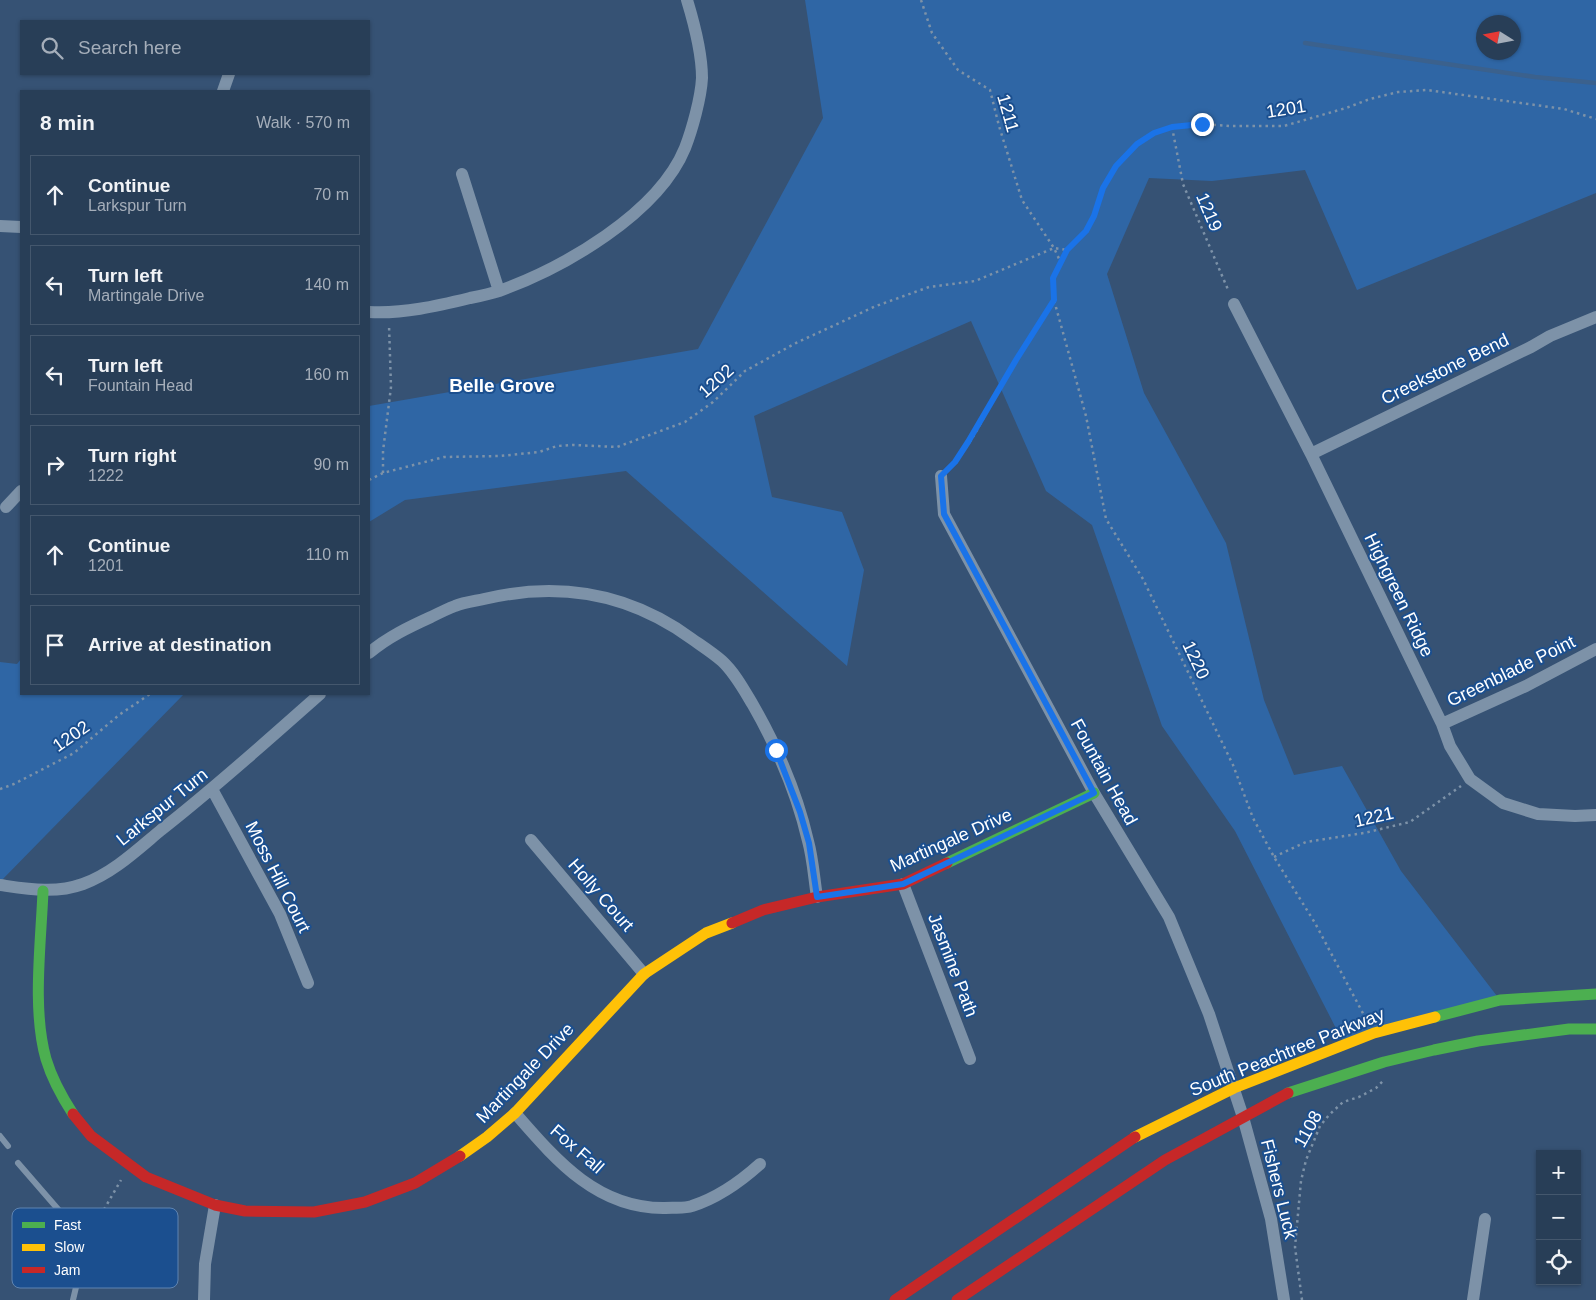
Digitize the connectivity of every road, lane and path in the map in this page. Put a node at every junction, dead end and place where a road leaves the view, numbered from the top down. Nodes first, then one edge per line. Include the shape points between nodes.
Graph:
1 (687, 0) edge
2 (921, 0) edge
3 (229, 75) edge
4 (223, 90) edge
5 (1596, 119) edge
6 (1172, 127) junction
7 (462, 174) dead end
8 (0, 226) edge
9 (20, 227) edge
10 (1054, 248) junction
11 (1067, 250) junction
12 (1061, 263) junction
13 (1053, 278) joint
14 (498, 291) junction
15 (1054, 300) junction
16 (1234, 304) joint
17 (370, 312) edge
18 (389, 313) junction
19 (1596, 317) edge
20 (1310, 454) junction
21 (383, 473) junction
22 (941, 476) joint
23 (370, 480) edge
24 (20, 492) edge
25 (6, 507) dead end
26 (1596, 649) edge
27 (370, 651) edge
28 (149, 695) edge
29 (319, 695) edge
30 (1442, 724) junction
31 (1470, 779) junction
32 (0, 789) edge
33 (212, 789) junction
34 (1094, 793) junction
35 (1596, 815) edge
36 (530, 840) dead end
37 (1274, 857) junction
38 (903, 884) junction
39 (0, 885) edge
40 (43, 891) junction
41 (817, 897) junction
42 (644, 974) junction
43 (308, 983) dead end
44 (1596, 994) edge
45 (1596, 1029) edge
46 (1374, 1033) junction
47 (970, 1059) dead end
48 (1384, 1062) junction
49 (1234, 1088) junction
50 (514, 1113) junction
51 (1243, 1117) junction
52 (0, 1136) edge
53 (8, 1146) dead end
54 (18, 1163) dead end
55 (760, 1164) dead end
56 (129, 1166) junction
57 (215, 1205) junction
58 (56, 1208) edge
59 (106, 1208) edge
60 (1485, 1219) dead end
61 (204, 1300) edge
62 (895, 1300) edge
63 (957, 1300) edge
64 (1284, 1300) edge
65 (1302, 1300) edge
66 (1473, 1300) edge

1 - 14 street via 696,31 702,79 692,128 672,173 640,208 588,248 548,270
2 - 10 path, 1211 via 932,33 958,70 990,90 1022,200
3 - 4 street
5 - 6 path, 1201 via 1564,109 1427,90 1398,92 1370,99 1284,126 1202,124
6 - 11 path, 1201 via 1137,144 1116,166 1103,188 1086,231
6 - 16 path, 1219 via 1183,184
7 - 14 street
8 - 9 street
10 - 11 path
10 - 12 path, 1211
10 - 21 path, 1202 via 975,281 929,288 876,306 745,371 713,402 685,422 617,447 574,445 500,456 444,457
11 - 12 path, 1201
12 - 13 path, 1201
13 - 15 path, 1220
14 - 18 street
15 - 22 path via 968,442
15 - 37 path, 1220 via 1086,416 1106,519 1143,579
16 - 20 street, Highgreen Ridge
17 - 18 street
18 - 21 path via 391,387 382,451
19 - 20 street, Creekstone Bend via 1550,336
20 - 30 street, Highgreen Ridge
21 - 23 path, 1202
22 - 34 street, Fountain Head via 944,514
24 - 25 street
26 - 30 street, Greenblade Point via 1526,686
27 - 41 street via 398,632 455,606 505,594 539,590 575,592 643,609 682,631 723,662 760,717 800,812 809,843
28 - 32 path, 1202 via 74,753
29 - 33 street, Larkspur Turn
30 - 31 street, Highgreen Ridge via 1450,746
31 - 35 street, Highgreen Ridge via 1503,803 1538,814
31 - 37 path, 1221 via 1410,822 1306,842
33 - 40 street, Larkspur Turn via 104,875 82,885
33 - 43 street, Moss Hill Court via 280,914
34 - 38 main road, Martingale Drive
34 - 49 street, Fountain Head via 1169,917 1209,1014
36 - 42 street, Holly Court
37 - 46 path, 1220 via 1315,923
38 - 41 main road, Martingale Drive
38 - 47 street, Jasmine Path
39 - 40 street, Larkspur Turn
40 - 56 main road, Martingale Drive via 38,1000 46,1059 61,1096 77,1121
41 - 42 main road, Martingale Drive via 763,910 706,933
42 - 50 main road, Martingale Drive
44 - 46 main road, South Peachtree Parkway via 1500,1000
45 - 48 main road via 1478,1041
46 - 49 main road, South Peachtree Parkway
48 - 51 main road via 1292,1091
48 - 65 path, 1108 via 1388,1076 1376,1088 1343,1102 1329,1115 1320,1126 1306,1160 1295,1247
49 - 51 street, Fishers Luck
49 - 62 main road, South Peachtree Parkway via 1138,1135
50 - 55 street, Fox Fall via 579,1178 613,1199 635,1205 690,1207 721,1193
50 - 57 main road, Martingale Drive via 453,1161 415,1183 365,1202 314,1212 246,1211
51 - 63 main road via 1165,1160
51 - 64 street, Fishers Luck via 1271,1219
52 - 53 lane
54 - 58 lane
56 - 57 main road, Martingale Drive via 146,1177
56 - 59 path
57 - 61 street via 205,1264
60 - 66 street

